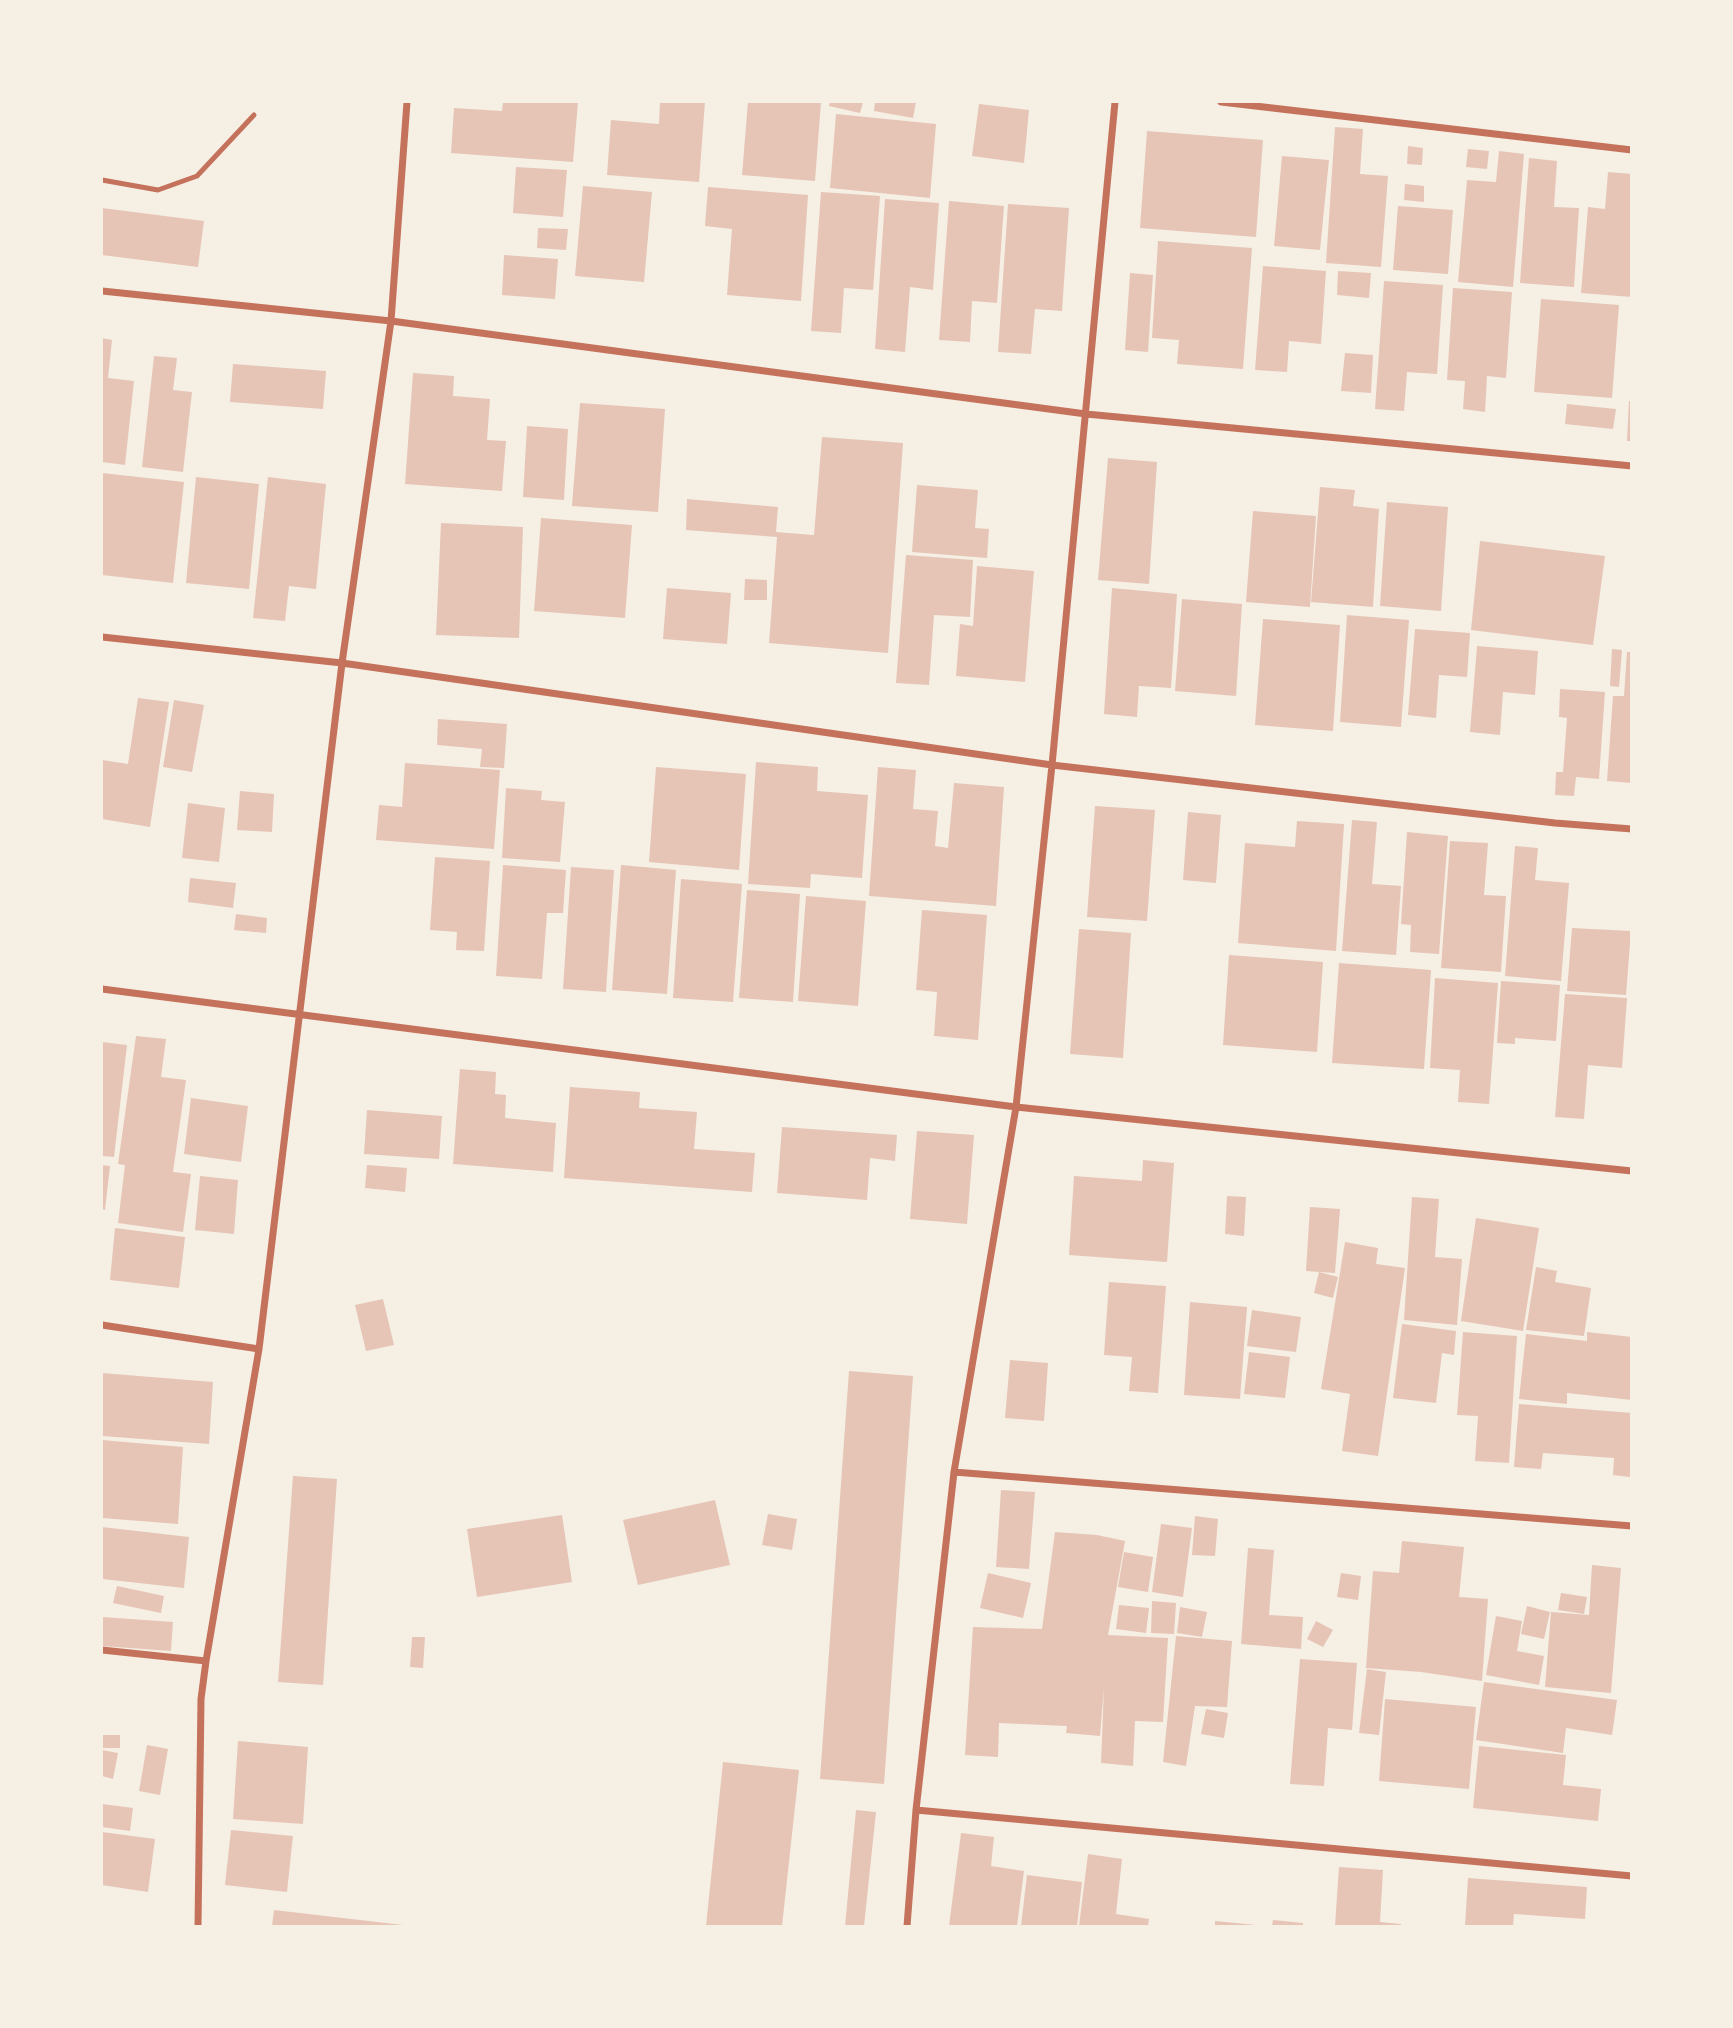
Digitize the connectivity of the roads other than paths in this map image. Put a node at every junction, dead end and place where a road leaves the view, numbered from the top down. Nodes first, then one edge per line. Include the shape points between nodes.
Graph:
1 (407, 102) edge
2 (1115, 102) edge
3 (1221, 102) edge
4 (254, 115) dead end
5 (1632, 150) edge
6 (102, 180) edge
7 (102, 291) edge
8 (391, 321) junction
9 (1086, 414) junction
10 (1632, 466) edge
11 (102, 637) edge
12 (342, 663) junction
13 (1052, 765) junction
14 (1632, 829) edge
15 (102, 989) edge
16 (298, 1013) junction
17 (1016, 1107) junction
18 (1632, 1171) edge
19 (102, 1325) edge
20 (259, 1349) junction
21 (954, 1472) junction
22 (1632, 1527) edge
23 (102, 1650) edge
24 (205, 1661) junction
25 (916, 1810) junction
26 (1632, 1876) edge
27 (198, 1927) edge
28 (907, 1927) edge

1 - 8 street
2 - 9 street
3 - 5 street
4 - 6 lane via 197,176 158,190
7 - 8 street
8 - 9 street
8 - 12 street
9 - 10 street
9 - 13 street
11 - 12 street
12 - 13 street
12 - 16 street
13 - 14 street
13 - 17 street
15 - 16 street
16 - 17 street
16 - 20 street
17 - 18 street
17 - 21 street
19 - 20 street
20 - 24 street
21 - 22 street
21 - 25 street
23 - 24 street
24 - 27 street
25 - 26 street
25 - 28 street

